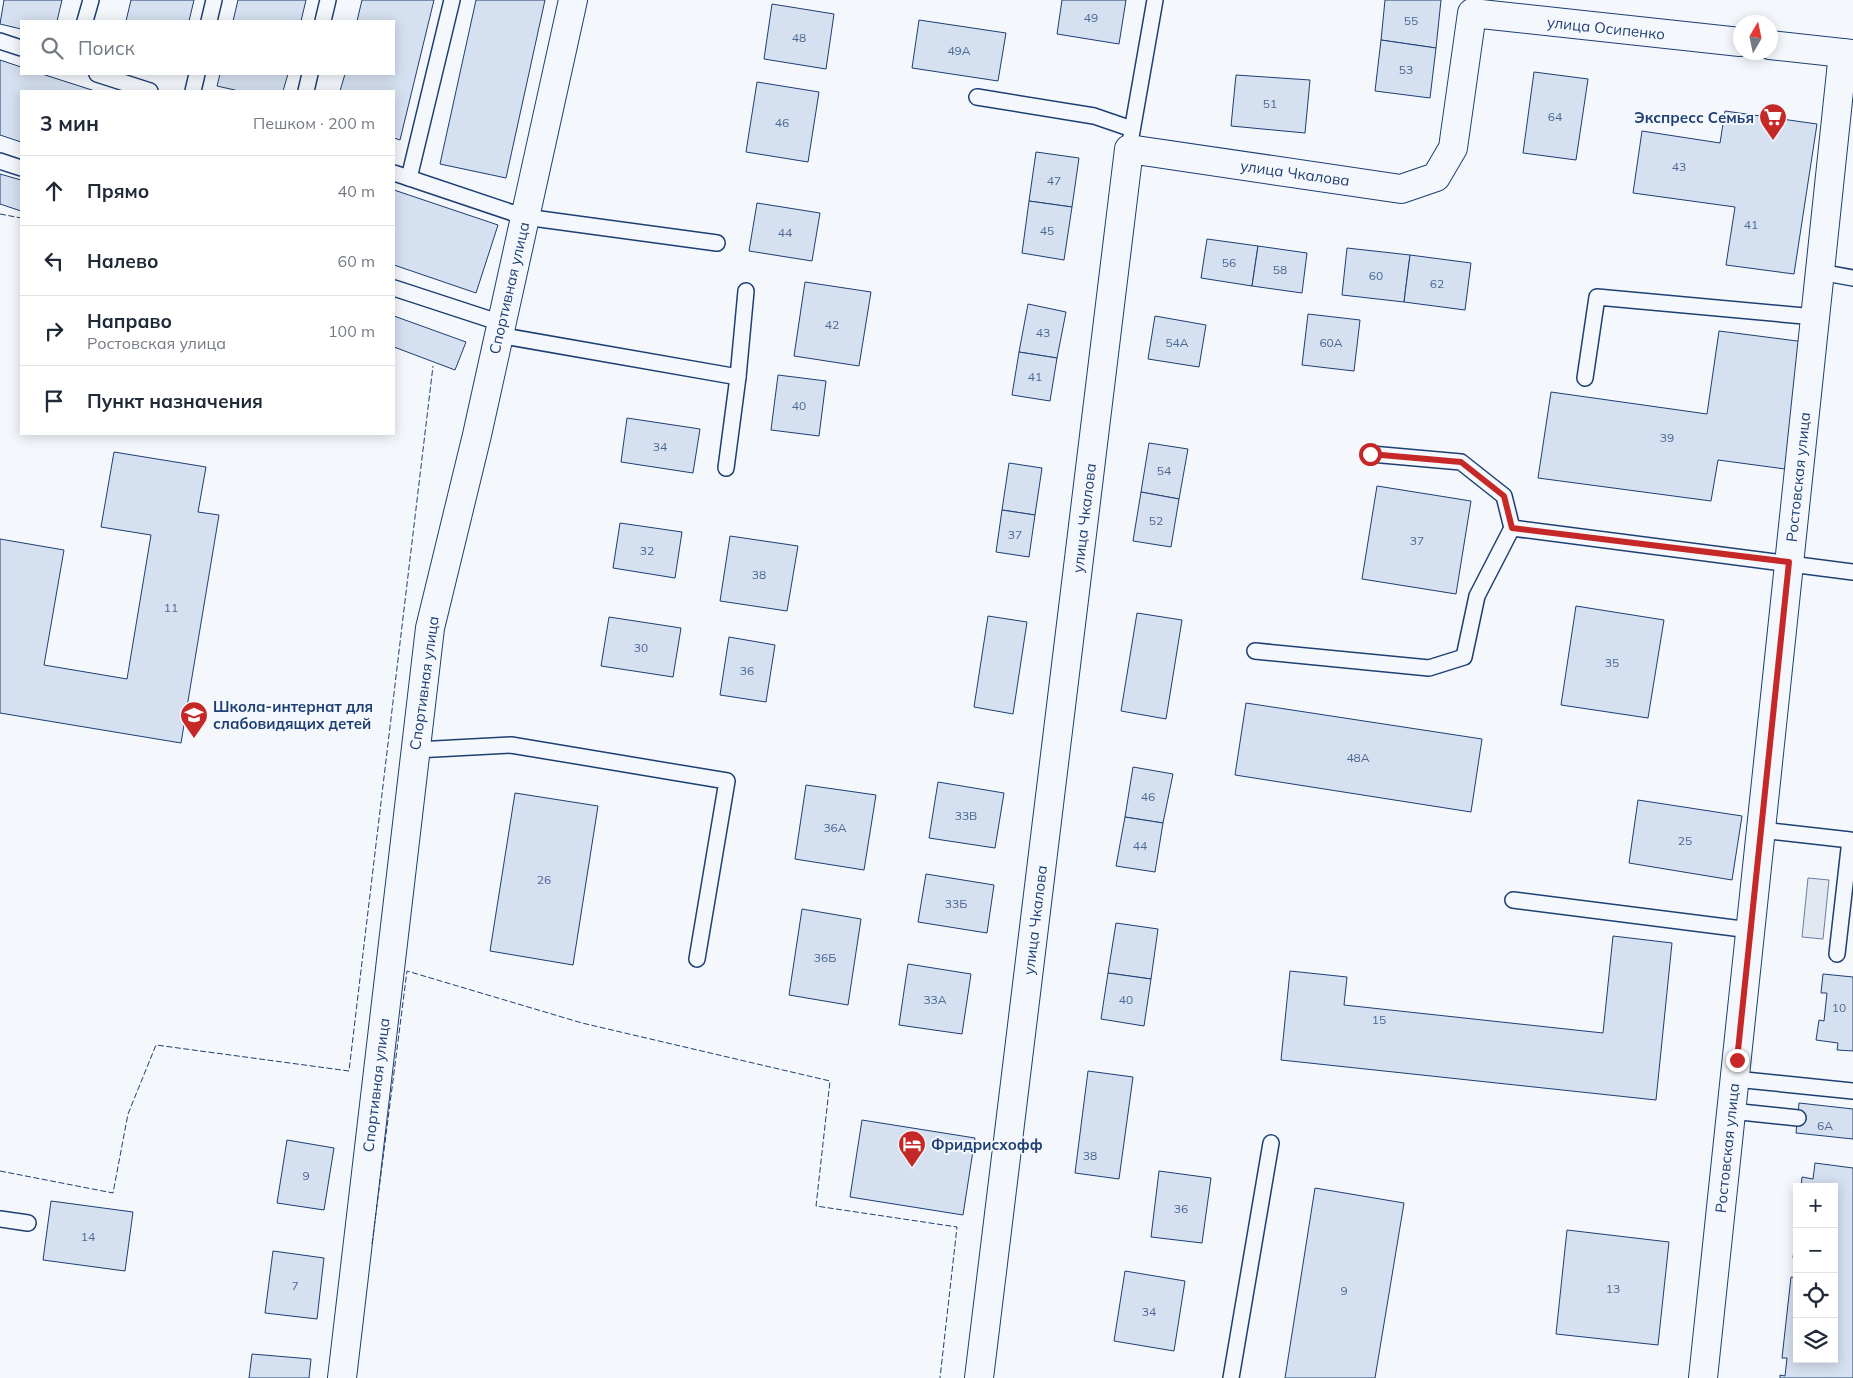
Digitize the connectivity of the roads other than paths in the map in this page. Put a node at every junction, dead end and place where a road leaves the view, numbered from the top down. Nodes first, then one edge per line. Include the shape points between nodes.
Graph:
1 (91, 0) edge
2 (214, 0) edge
3 (328, 0) edge
4 (452, 0) edge
5 (573, 0) edge
6 (1156, 0) edge
7 (1472, 7) edge
8 (86, 20) edge
9 (209, 20) edge
10 (323, 20) edge
11 (0, 41) edge
12 (1733, 41) edge
13 (1778, 46) edge
14 (20, 48) edge
15 (1848, 54) edge
16 (101, 75) edge
17 (197, 75) edge
18 (310, 75) edge
19 (147, 90) edge
20 (192, 90) edge
21 (306, 90) edge
22 (977, 97) dead end
23 (1131, 139) junction
24 (0, 161) edge
25 (20, 168) edge
26 (395, 173) edge
27 (410, 178) junction
28 (525, 217) junction
29 (717, 243) dead end
30 (1820, 272) junction
31 (1853, 278) edge
32 (395, 288) edge
33 (746, 291) dead end
34 (1815, 317) junction
35 (500, 329) junction
36 (738, 376) junction
37 (1585, 378) dead end
38 (1370, 454) dead end
39 (726, 468) dead end
40 (1512, 528) junction
41 (1789, 562) junction
42 (1853, 572) edge
43 (1256, 651) dead end
44 (416, 750) junction
45 (1761, 830) junction
46 (1513, 900) dead end
47 (1750, 930) junction
48 (1837, 954) dead end
49 (697, 959) dead end
50 (1735, 1078) junction
51 (1853, 1091) edge
52 (1731, 1110) junction
53 (1798, 1118) dead end
54 (1271, 1143) dead end
55 (0, 1219) edge
56 (28, 1223) dead end
57 (342, 1378) edge
58 (979, 1378) edge
59 (1231, 1378) edge
60 (1703, 1378) edge

1 - 8 lane
2 - 9 lane
3 - 10 lane
4 - 27 lane
5 - 28 street, Спортивная улица
6 - 23 lane
7 - 12 street, улица Осипенко
7 - 23 street, улица Чкалова via 1452,148 1436,177 1401,189
11 - 14 lane
13 - 15 street
15 - 30 street, Ростовская улица
16 - 19 lane
17 - 20 lane
18 - 21 lane
22 - 23 lane via 1094,116
23 - 58 street, улица Чкалова
24 - 25 lane
26 - 27 lane
27 - 28 lane
28 - 29 lane
28 - 35 street, Спортивная улица
30 - 31 lane
30 - 34 street, Ростовская улица
32 - 35 lane
33 - 36 lane
34 - 37 lane via 1597,297
34 - 41 street, Ростовская улица
35 - 36 lane
35 - 44 street, Спортивная улица via 478,435 430,628
36 - 39 lane
38 - 40 lane via 1461,462 1504,496
40 - 41 lane
40 - 43 lane via 1476,596 1464,657 1429,668
41 - 42 lane
41 - 45 street, Ростовская улица
44 - 49 lane via 510,745 727,781
44 - 57 street, Спортивная улица
45 - 47 street, Ростовская улица
45 - 48 lane via 1850,840
46 - 47 lane
47 - 50 street, Ростовская улица
50 - 51 lane
50 - 52 street, Ростовская улица
52 - 53 lane
52 - 60 street, Ростовская улица
54 - 59 lane
55 - 56 lane

